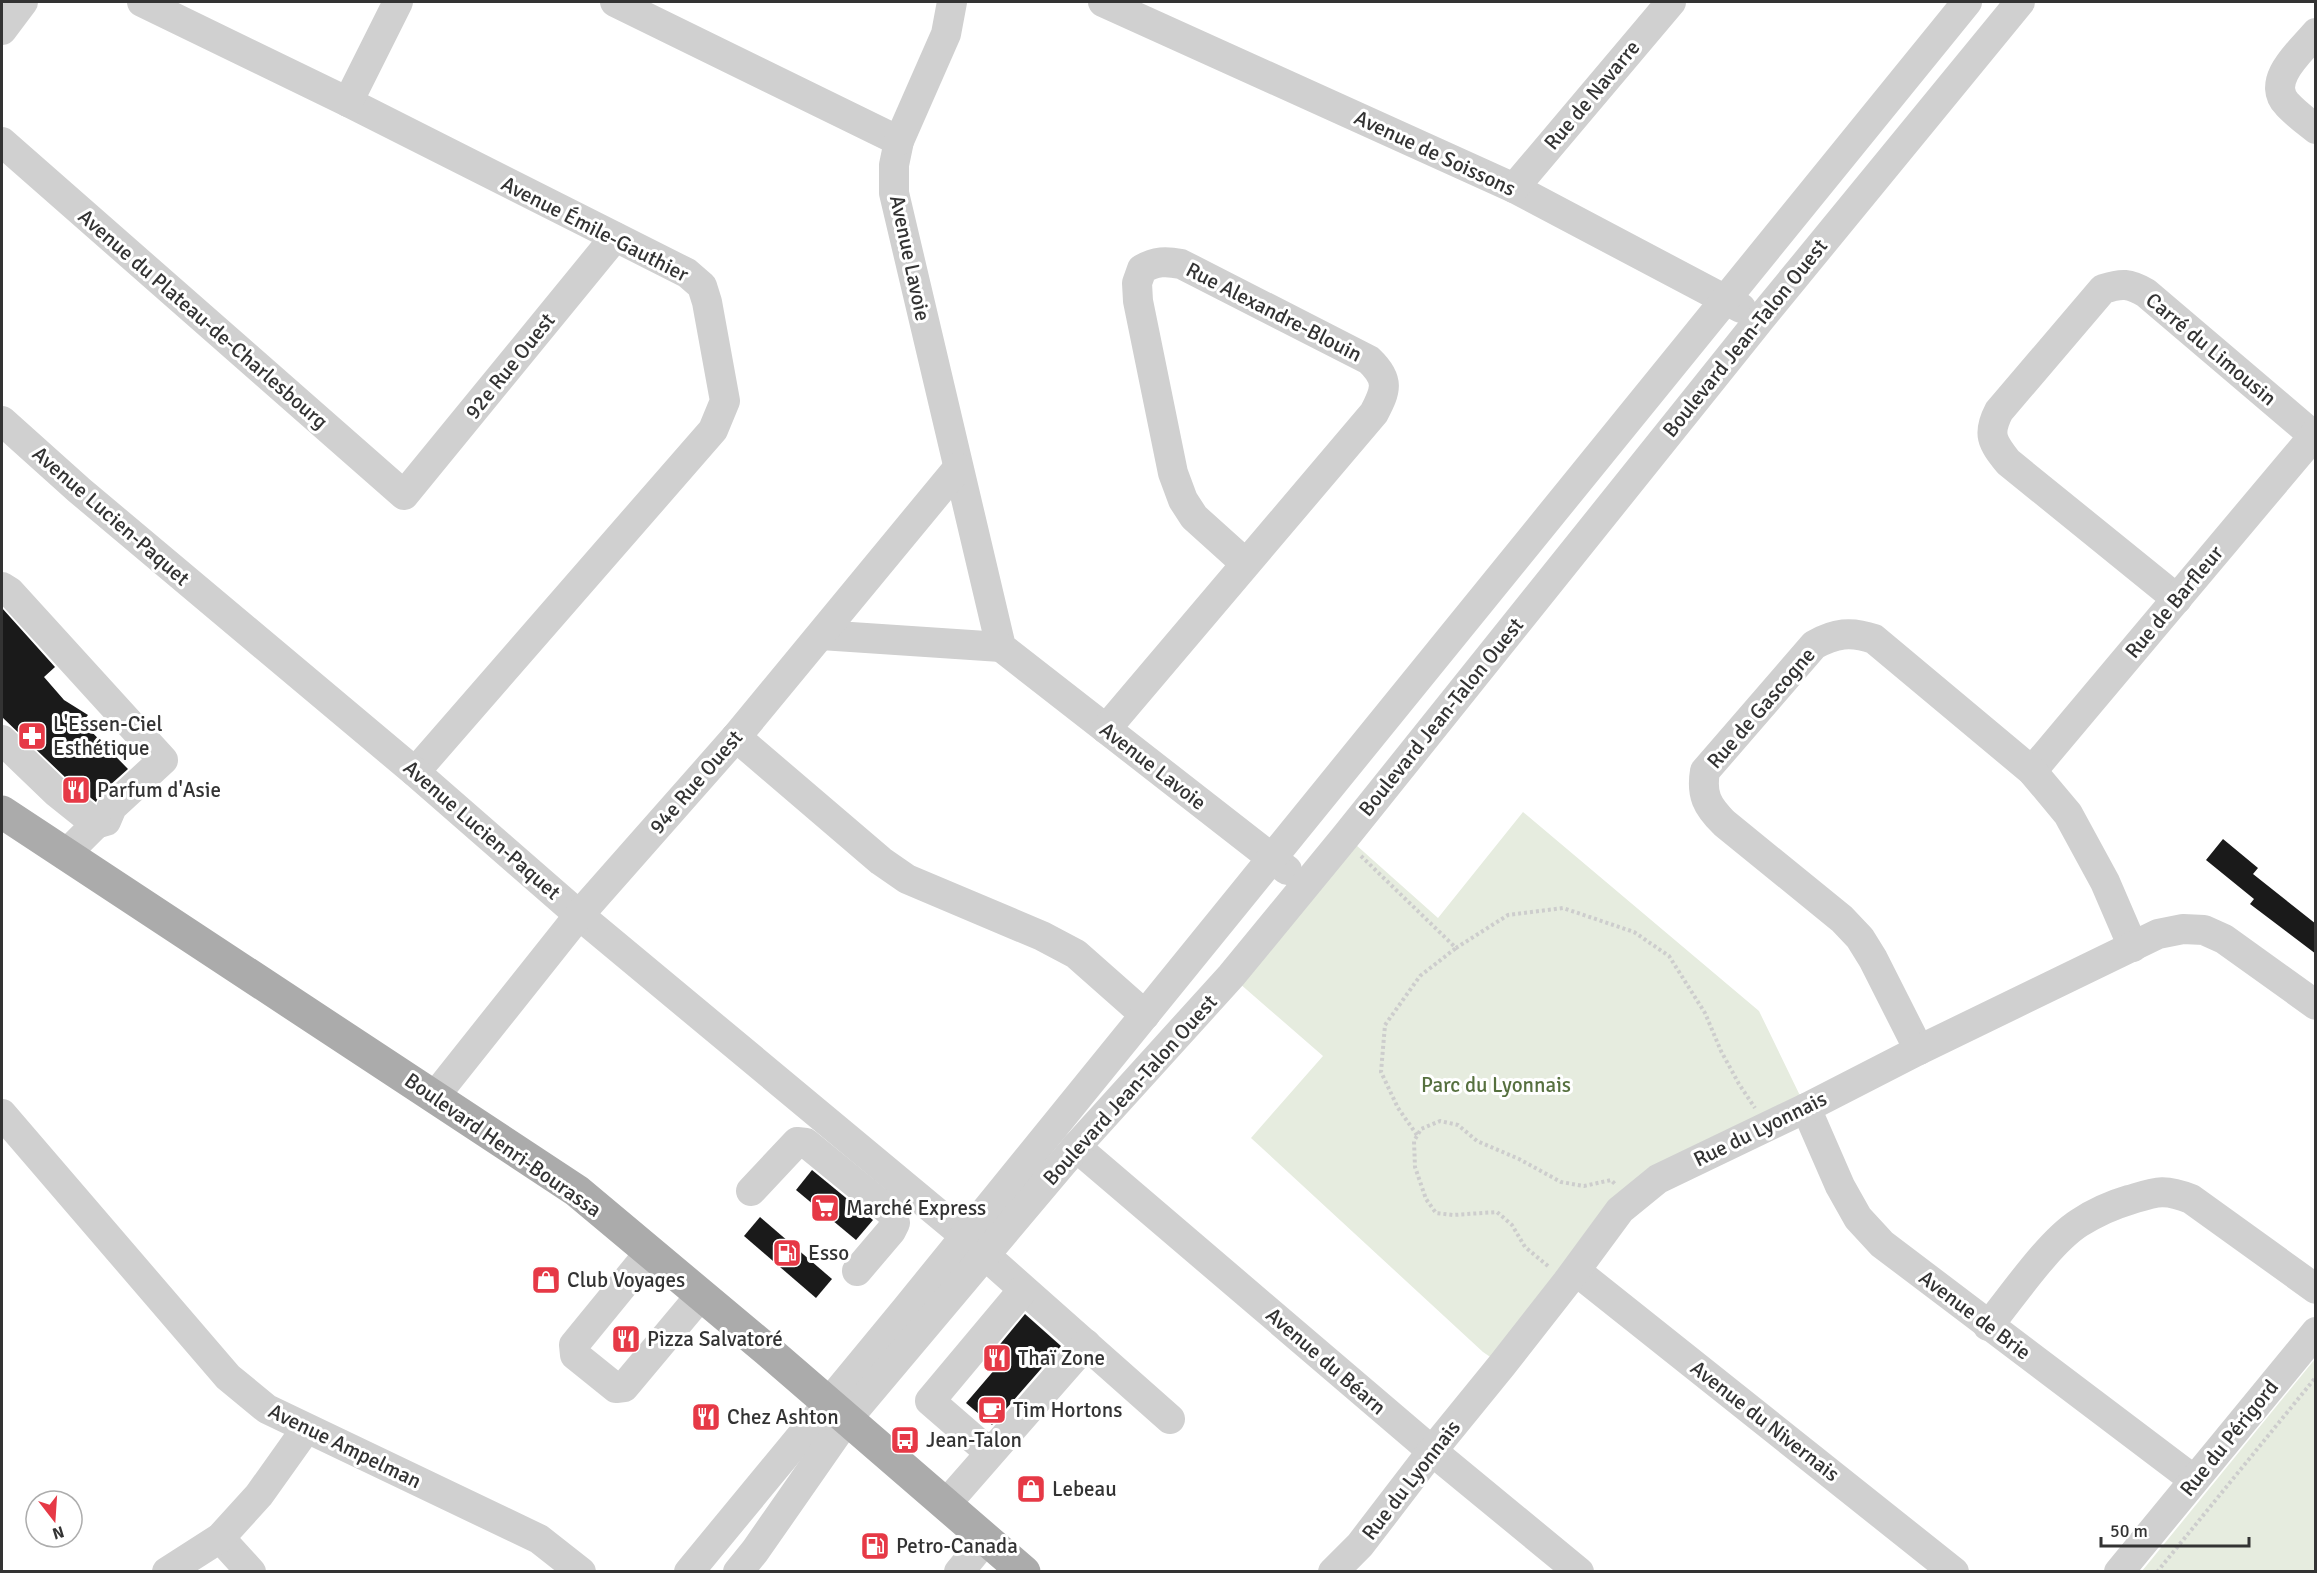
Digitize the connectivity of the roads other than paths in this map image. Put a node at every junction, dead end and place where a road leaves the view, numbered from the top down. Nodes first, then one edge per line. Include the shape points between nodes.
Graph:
1 (23, 2) edge
2 (142, 2) edge
3 (398, 2) edge
4 (615, 2) edge
5 (952, 2) edge
6 (1103, 2) edge
7 (1671, 2) edge
8 (1967, 2) edge
9 (2020, 2) edge
10 (2, 30) edge
11 (2316, 33) edge
12 (348, 102) junction
13 (2316, 129) edge
14 (899, 141) junction
15 (2, 142) edge
16 (1514, 188) junction
17 (615, 237) junction
18 (1724, 300) junction
19 (1761, 318) junction
20 (2, 421) edge
21 (2314, 434) edge
22 (958, 468) junction
23 (404, 495) joint
24 (1245, 563) junction
25 (2, 587) edge
26 (2177, 599) junction
27 (820, 635) junction
28 (1001, 646) junction
29 (1106, 729) junction
30 (736, 736) junction
31 (2, 740) edge
32 (2032, 771) junction
33 (416, 772) junction
34 (2, 813) edge
35 (96, 824) junction
36 (65, 855) junction
37 (1272, 858) junction
38 (1305, 885) junction
39 (579, 915) junction
40 (2133, 947) junction
41 (2316, 1005) edge
42 (1145, 1015) junction
43 (1919, 1050) junction
44 (435, 1096) junction
45 (1806, 1108) junction
46 (2, 1114) edge
47 (1076, 1147) junction
48 (751, 1191) dead end
49 (976, 1246) junction
50 (650, 1252) junction
51 (857, 1271) dead end
52 (1571, 1277) junction
53 (2316, 1289) edge
54 (1023, 1290) junction
55 (701, 1295) junction
56 (1988, 1326) junction
57 (2316, 1332) edge
58 (1086, 1344) junction
59 (837, 1412) junction
60 (1170, 1419) dead end
61 (306, 1429) junction
62 (1432, 1451) junction
63 (990, 1453) junction
64 (2194, 1480) junction
65 (946, 1504) junction
66 (220, 1538) junction
67 (986, 1539) junction
68 (1573, 1570) edge
69 (167, 1572) edge
70 (251, 1572) edge
71 (581, 1572) edge
72 (689, 1572) edge
73 (738, 1572) edge
74 (959, 1572) edge
75 (1024, 1572) edge
76 (1332, 1572) edge
77 (1954, 1572) edge
78 (2119, 1572) edge

1 - 10 street
2 - 12 street, Avenue Émile-Gauthier
3 - 12 street
4 - 14 street
5 - 14 street via 946,34
6 - 16 street, Avenue de Soissons
7 - 16 street, Rue de Navarre
8 - 18 street, Boulevard Jean-Talon Ouest
9 - 19 street, Boulevard Jean-Talon Ouest
11 - 13 street via 2286,70 2279,90 2285,103
12 - 17 street, Avenue Émile-Gauthier
14 - 22 street, Avenue Lavoie via 894,193
15 - 23 street, Avenue du Plateau-de-Charlesbourg
16 - 18 street, Avenue de Soissons
17 - 23 street, 92e Rue Ouest
17 - 33 street, Avenue Émile-Gauthier via 687,273 702,286 725,401 720,415 713,430
18 - 19 street, Avenue de Soissons
18 - 37 street, Boulevard Jean-Talon Ouest
19 - 38 street, Boulevard Jean-Talon Ouest
20 - 33 street, Avenue Lucien-Paquet via 88,498
21 - 26 street, Rue de Barfleur
21 - 26 street, Carré du Limousin via 2146,293 2131,285 2103,289 1999,411 1992,435 2008,462
22 - 27 street, 94e Rue Ouest
22 - 28 street, Avenue Lavoie
24 - 24 street, Rue Alexandre-Blouin via 1374,413 1385,382 1370,360 1181,264 1153,262 1142,269 1137,283 1138,301 1173,473 1194,517
24 - 29 street, Rue Alexandre-Blouin
25 - 35 street via 163,760 112,807 106,821
26 - 32 street, Rue de Barfleur
27 - 28 street
27 - 30 street, 94e Rue Ouest
28 - 29 street, Avenue Lavoie
29 - 37 street, Avenue Lavoie
30 - 39 street, 94e Rue Ouest
30 - 42 street via 907,879 1076,954
31 - 35 street
32 - 40 street, Rue de Gascogne via 2068,814 2105,882
32 - 43 street, Rue de Gascogne via 1874,639 1858,633 1829,636 1814,645 1705,771 1703,785 1712,812 1860,938
33 - 39 street, Avenue Lucien-Paquet
34 - 36 main road, Boulevard Henri-Bourassa
35 - 36 street
36 - 44 main road, Boulevard Henri-Bourassa
37 - 38 street, Avenue Lavoie
37 - 42 street, Boulevard Jean-Talon Ouest
38 - 47 street, Boulevard Jean-Talon Ouest via 1231,976
39 - 44 street, 94e Rue Ouest
39 - 49 street, Avenue Lucien-Paquet
40 - 41 street, Rue du Lyonnais via 2158,934 2183,928 2204,930 2224,939
40 - 43 street, Rue du Lyonnais
42 - 49 street, Boulevard Jean-Talon Ouest
43 - 45 street, Rue du Lyonnais
44 - 50 main road, Boulevard Henri-Bourassa via 577,1191
45 - 52 street, Rue du Lyonnais via 1658,1179 1620,1210
45 - 56 street, Avenue de Brie via 1858,1218 1882,1244
46 - 61 street, Avenue Ampelman via 228,1377 267,1409
47 - 49 street, Boulevard Jean-Talon Ouest
47 - 62 street, Avenue du Béarn
48 - 51 street via 797,1142 806,1143 893,1214 895,1223 891,1231
49 - 54 street, Avenue Lucien-Paquet
49 - 59 street, Boulevard Jean-Talon Ouest
50 - 55 main road, Boulevard Henri-Bourassa
50 - 55 street via 574,1345 575,1355 616,1388 624,1387
52 - 62 street, Rue du Lyonnais
52 - 77 street, Avenue du Nivernais
53 - 56 street via 2191,1198 2171,1191 2155,1192 2121,1202 2079,1223 2055,1244
54 - 58 street, Avenue Lucien-Paquet
54 - 63 street via 930,1401
55 - 59 main road, Boulevard Henri-Bourassa
56 - 64 street, Avenue de Brie
57 - 64 street, Rue du Périgord
58 - 60 street, Avenue Lucien-Paquet
58 - 63 street
59 - 65 main road, Boulevard Henri-Bourassa
59 - 72 street
59 - 73 street via 755,1551
61 - 66 street via 259,1495
61 - 71 street, Avenue Ampelman via 539,1539
62 - 68 street, Avenue du Béarn
62 - 76 street, Rue du Lyonnais via 1360,1545
63 - 65 street
64 - 78 street, Rue du Périgord
65 - 67 main road, Boulevard Henri-Bourassa
66 - 69 street
66 - 70 street
67 - 74 street
67 - 75 main road, Boulevard Henri-Bourassa

